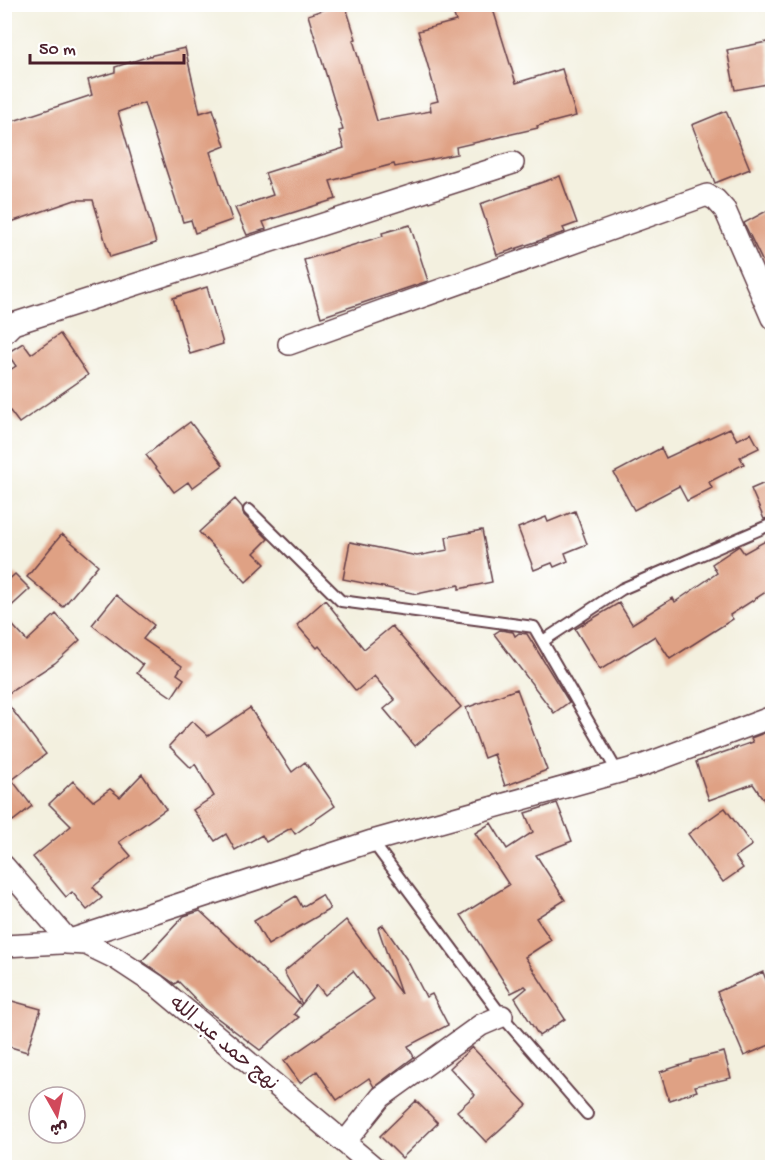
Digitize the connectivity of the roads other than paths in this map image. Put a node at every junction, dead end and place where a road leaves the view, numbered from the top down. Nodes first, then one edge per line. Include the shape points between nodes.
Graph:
1 (513, 163) dead end
2 (772, 318) edge
3 (4, 333) edge
4 (289, 344) dead end
5 (249, 510) dead end
6 (772, 524) edge
7 (543, 641) junction
8 (772, 717) edge
9 (618, 772) junction
10 (372, 841) junction
11 (4, 866) edge
12 (65, 942) junction
13 (4, 946) edge
14 (502, 1016) junction
15 (587, 1114) dead end
16 (345, 1142) junction
17 (375, 1167) edge

1 - 3 street via 13,324
2 - 4 street via 725,210 707,195
5 - 7 lane via 341,601 534,627
6 - 7 lane via 622,589
7 - 9 lane
8 - 9 street
9 - 10 street
10 - 12 street
10 - 14 lane
11 - 12 street
12 - 13 street
12 - 16 street, نهج حمد عبد الله via 86,944 156,985
14 - 15 lane
14 - 16 street via 481,1025 381,1097
16 - 17 street, نهج حمد عبد الله

